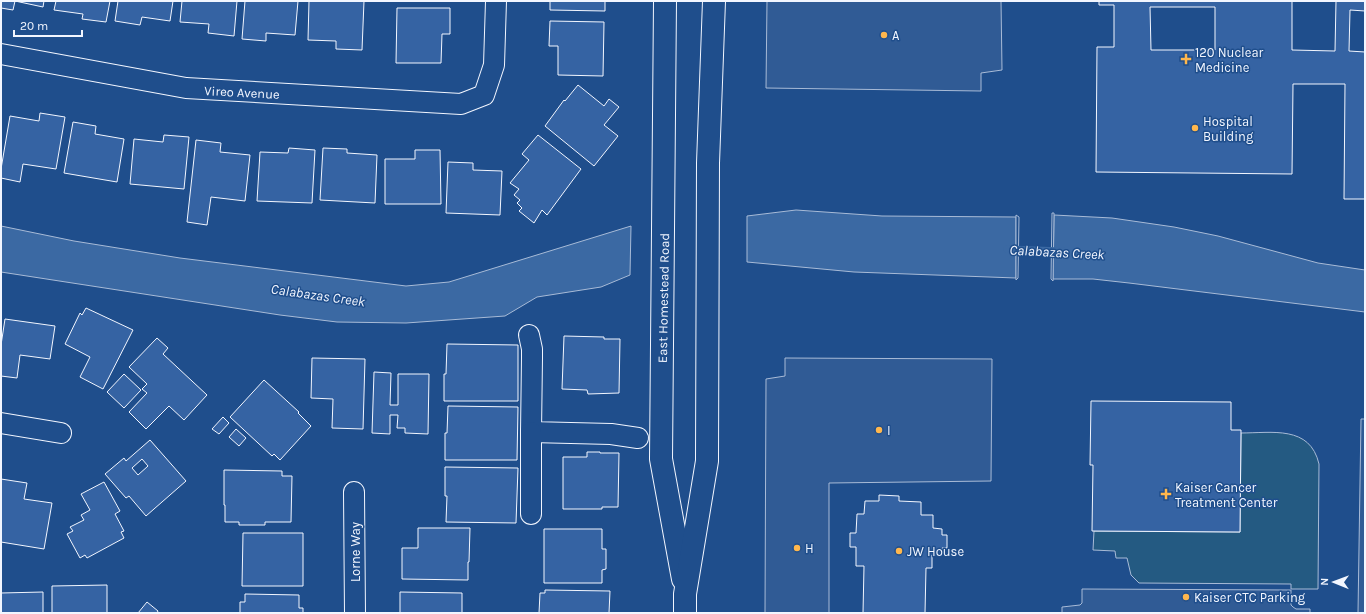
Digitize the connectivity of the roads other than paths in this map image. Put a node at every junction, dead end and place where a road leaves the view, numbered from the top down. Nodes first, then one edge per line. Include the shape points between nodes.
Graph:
1 (496, 1) edge
2 (665, 1) edge
3 (714, 1) edge
4 (1, 54) edge
5 (529, 335) dead end
6 (1, 423) edge
7 (531, 432) junction
8 (61, 433) dead end
9 (638, 438) dead end
10 (354, 492) dead end
11 (531, 514) dead end
12 (685, 603) edge
13 (355, 613) edge

1 - 4 street, Vireo Avenue via 494,66 484,96 461,104 186,88
2 - 12 main road, East Homestead Road via 660,459
3 - 12 main road, East Homestead Road via 708,163 707,461
5 - 7 street via 532,354
6 - 8 street
7 - 9 street via 611,434
7 - 11 street
10 - 13 street, Lorne Way

